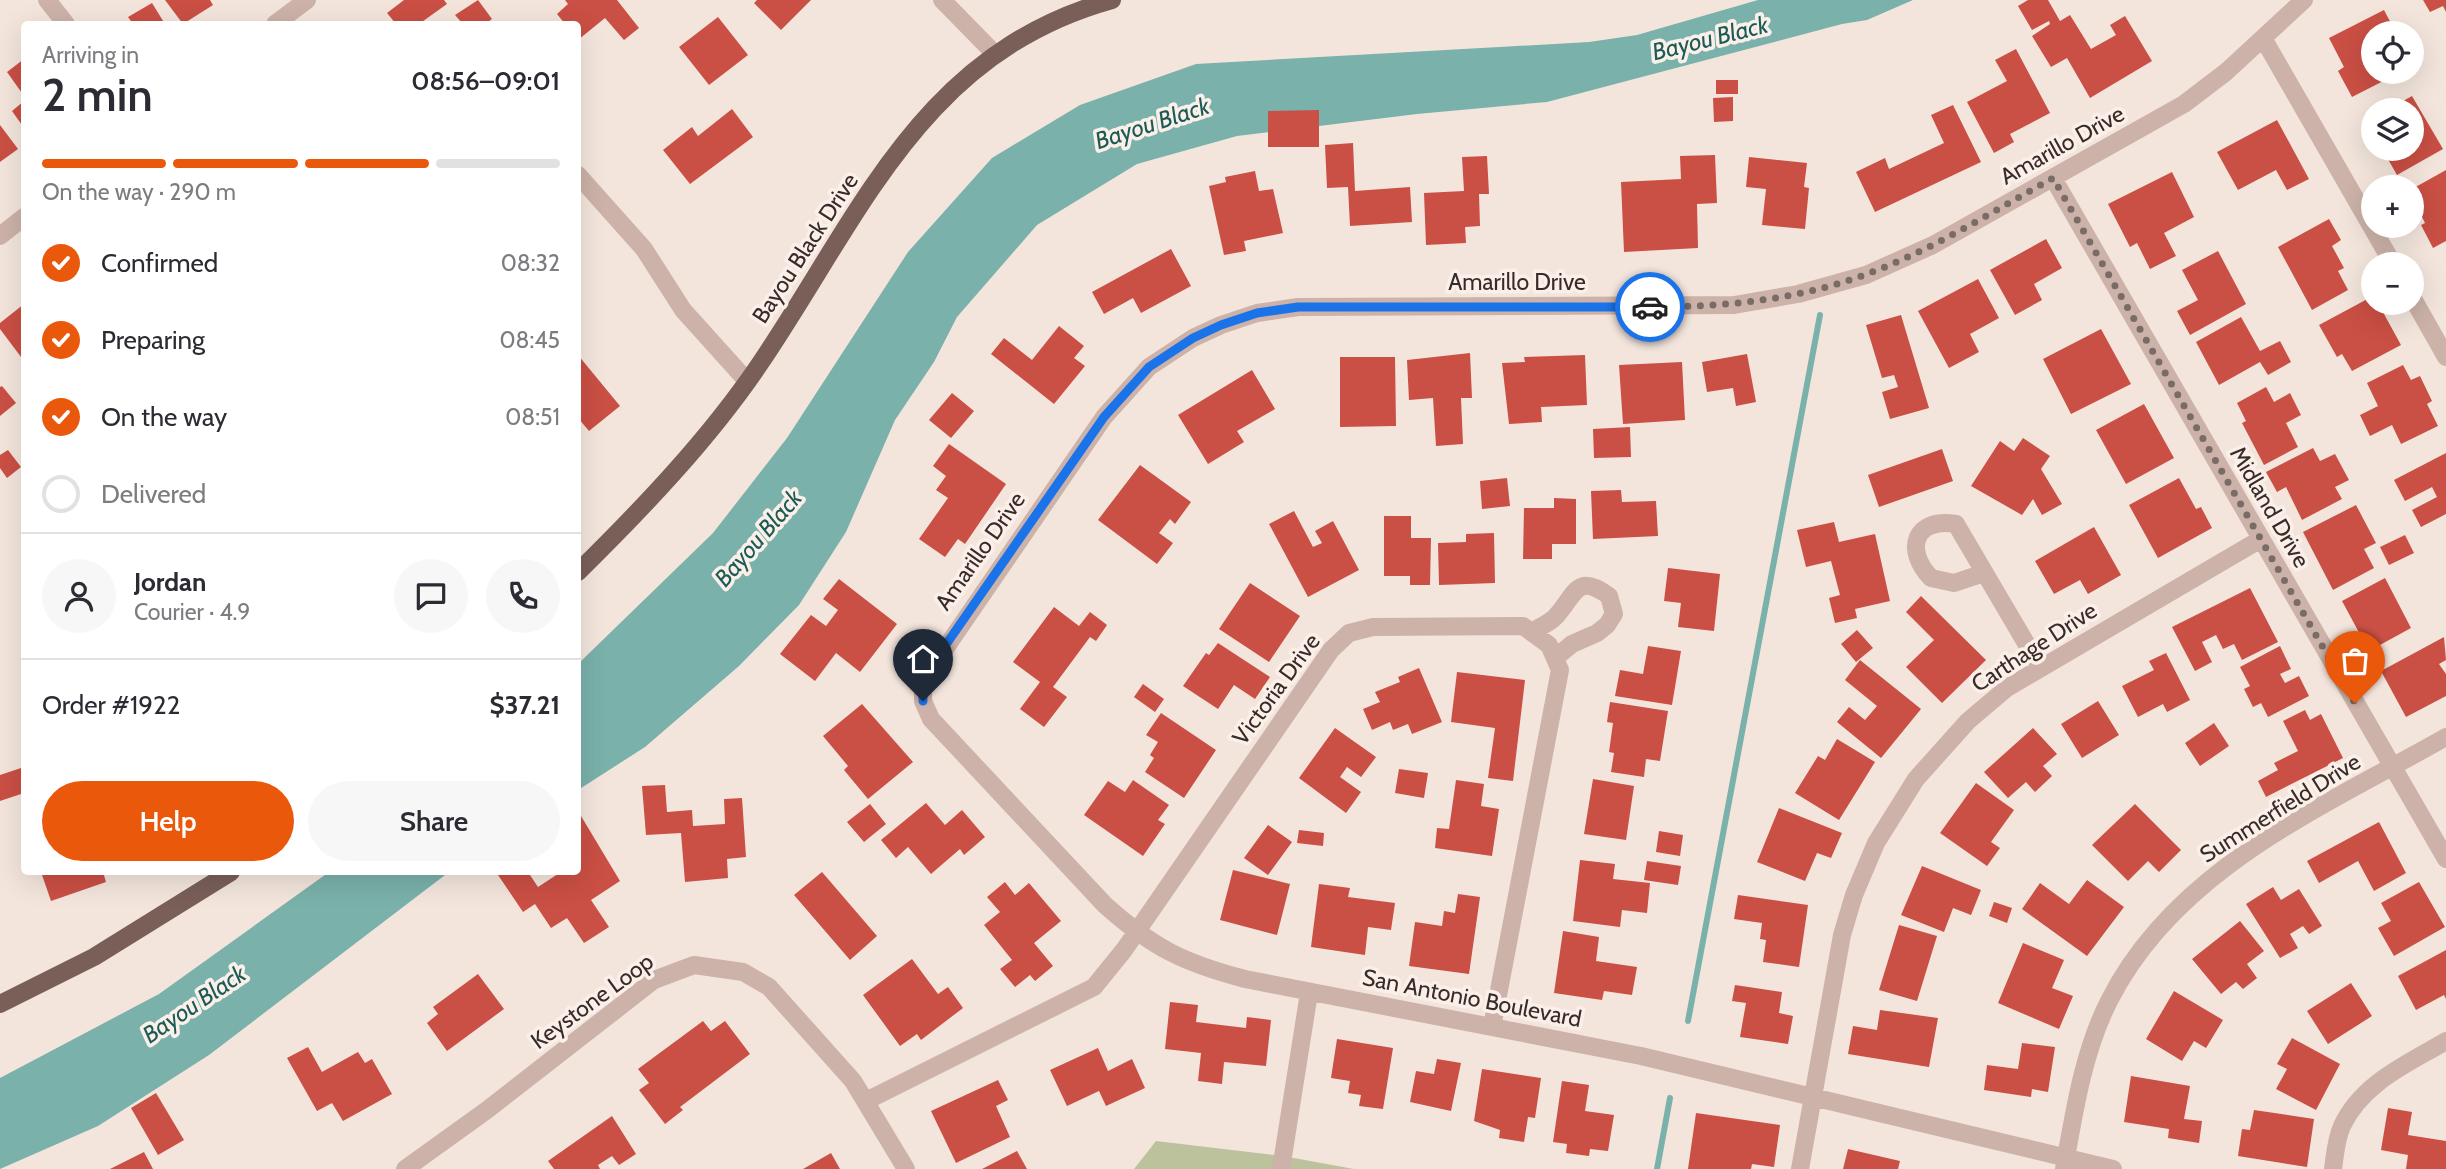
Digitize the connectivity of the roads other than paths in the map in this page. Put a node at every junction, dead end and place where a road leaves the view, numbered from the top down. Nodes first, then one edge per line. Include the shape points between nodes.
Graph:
1 (47, 0) edge
2 (307, 0) edge
3 (942, 0) edge
4 (1112, 0) edge
5 (2304, 0) edge
6 (63, 21) edge
7 (279, 21) edge
8 (2263, 38) junction
9 (994, 53) junction
10 (581, 178) edge
11 (2053, 178) junction
12 (21, 219) edge
13 (0, 236) edge
14 (2386, 252) edge
15 (2422, 315) edge
16 (2446, 357) edge
17 (747, 381) junction
18 (2260, 539) junction
19 (581, 569) edge
20 (1984, 573) dead end
21 (1534, 631) junction
22 (1555, 658) junction
23 (2040, 667) junction
24 (923, 701) joint
25 (2446, 737) edge
26 (2392, 767) junction
27 (2446, 859) edge
28 (226, 875) edge
29 (1136, 932) junction
30 (1309, 993) junction
31 (0, 1004) edge
32 (1492, 1027) junction
33 (2446, 1041) edge
34 (1814, 1096) junction
35 (866, 1101) junction
36 (2065, 1163) edge
37 (405, 1169) edge
38 (906, 1169) edge
39 (1281, 1169) edge
40 (1800, 1169) edge
41 (2113, 1169) edge
42 (2333, 1169) edge

1 - 6 street
2 - 7 street
3 - 9 street
4 - 9 main road, Bayou Black Drive via 1054,18
5 - 8 street, Amarillo Drive
8 - 11 street, Amarillo Drive via 2184,104
8 - 14 street
9 - 17 main road, Bayou Black Drive via 959,81 905,141
10 - 17 street via 644,249 683,310
11 - 18 street, Midland Drive
11 - 24 street, Amarillo Drive via 1933,245 1866,275 1798,294 1747,303 1672,307 1298,307 1221,325 1149,367 1104,417 929,669 923,681
12 - 13 street
15 - 16 street
17 - 19 main road, Bayou Black Drive via 624,527
18 - 23 street, Carthage Drive
18 - 26 street, Midland Drive
20 - 23 street
21 - 22 street
21 - 22 street via 1557,616 1579,588 1596,587 1609,596 1614,614 1607,625
21 - 29 street, Victoria Drive via 1523,626 1373,627 1349,633 1331,650
22 - 32 street via 1560,670
23 - 34 street, Carthage Drive via 1968,721 1916,779 1876,843 1842,934
24 - 29 street, San Antonio Boulevard via 931,719 1105,905
25 - 26 street, Summerfield Drive
26 - 27 street, Midland Drive
26 - 36 street, Summerfield Drive via 2257,845 2185,898 2161,922 2133,959 2091,1045
28 - 31 main road via 94,957
29 - 30 street, San Antonio Boulevard via 1205,969
29 - 35 street, Victoria Drive via 1094,987
30 - 32 street, San Antonio Boulevard
30 - 39 street
32 - 34 street, San Antonio Boulevard
33 - 42 street via 2373,1085 2355,1104 2341,1128
34 - 36 street, San Antonio Boulevard
34 - 40 street, Carthage Drive
35 - 37 street, Keystone Loop via 769,987 743,972 694,965 654,980
35 - 38 street, Keystone Loop
36 - 41 street, San Antonio Boulevard

